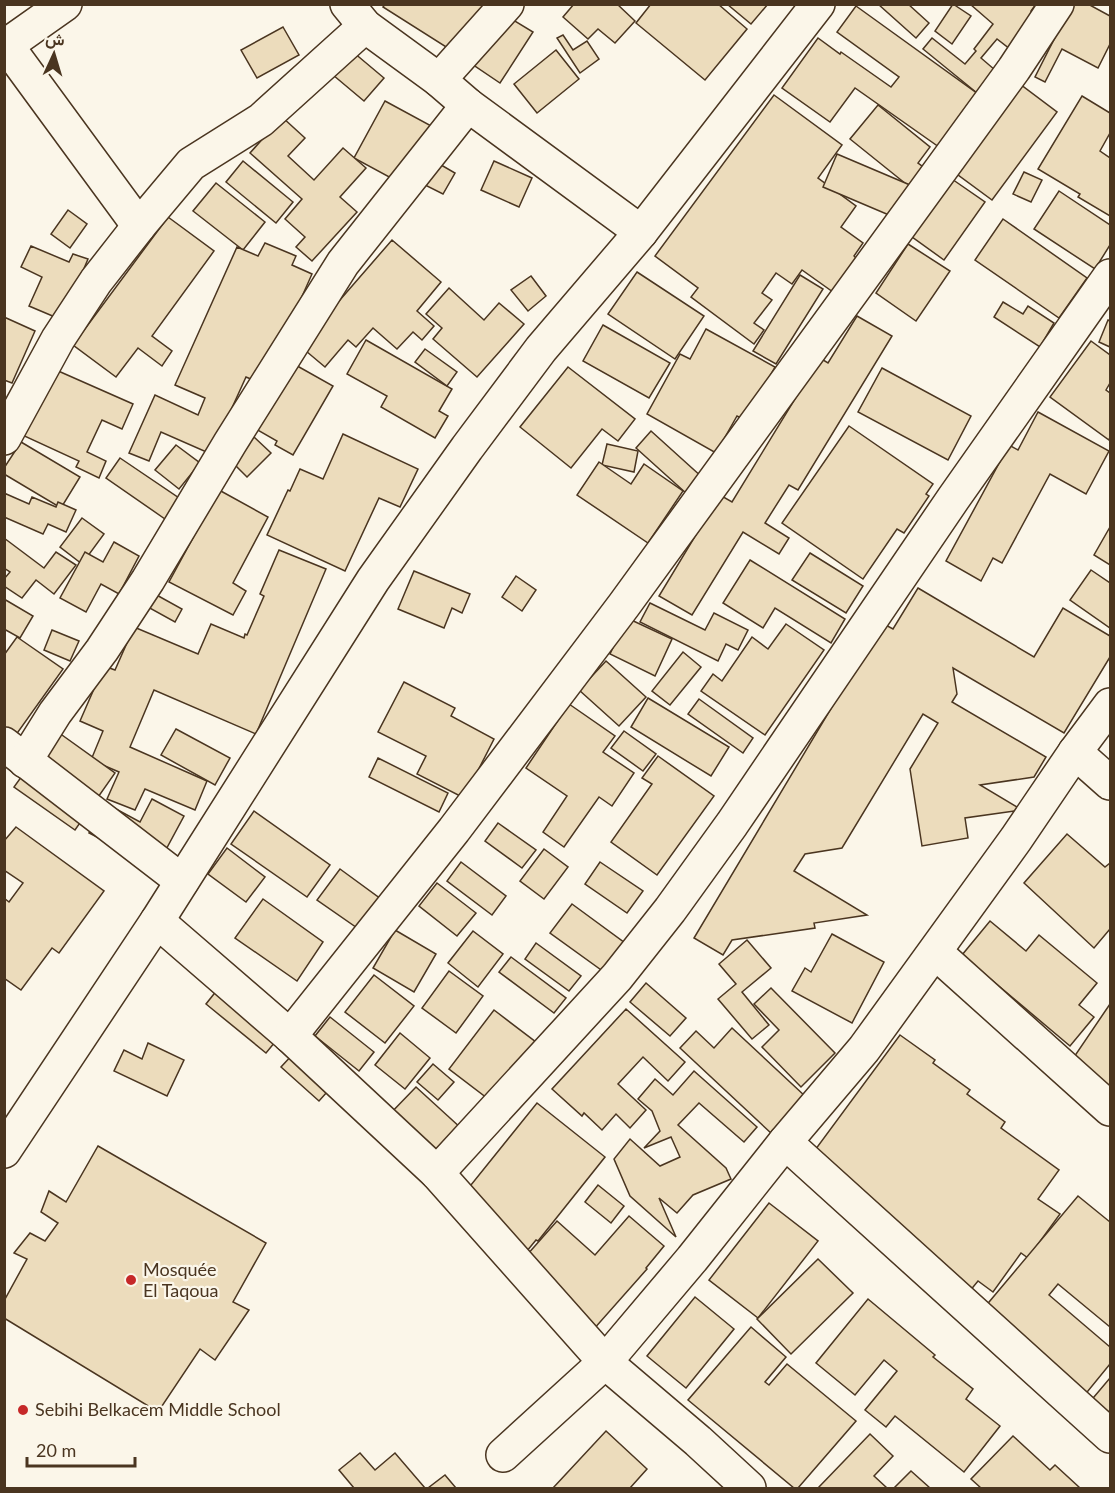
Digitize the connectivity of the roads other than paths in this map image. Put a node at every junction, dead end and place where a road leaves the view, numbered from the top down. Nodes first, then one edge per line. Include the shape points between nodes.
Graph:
1 (65, 4) edge
2 (507, 4) edge
3 (818, 4) edge
4 (1057, 4) edge
5 (356, 15) edge
6 (6, 46) edge
7 (440, 80) junction
8 (468, 105) junction
9 (139, 225) junction
10 (641, 232) junction
11 (1110, 276) edge
12 (4, 438) edge
13 (1110, 705) edge
14 (15, 752) edge
15 (1075, 752) junction
16 (1110, 783) edge
17 (182, 881) junction
18 (157, 921) junction
19 (935, 952) junction
20 (290, 1036) junction
21 (1110, 1109) edge
22 (785, 1142) junction
23 (4, 1151) edge
24 (436, 1173) junction
25 (605, 1362) junction
26 (1110, 1436) edge
27 (503, 1455) dead end
28 (748, 1488) edge

1 - 6 street
2 - 7 street
3 - 10 street
4 - 20 street via 1014,69 624,605 454,830
5 - 7 street
5 - 9 street via 261,120 191,165
6 - 9 street
7 - 8 street
8 - 10 street
8 - 14 street via 343,263 102,650 55,713
9 - 12 street via 57,339
10 - 17 street via 541,348 373,580
11 - 24 street via 670,910 610,986
13 - 15 street
14 - 17 street
15 - 16 street
15 - 19 street
17 - 18 street
18 - 20 street
18 - 23 street
19 - 21 street
19 - 22 street via 864,1049
20 - 24 street
22 - 25 street
22 - 26 street
24 - 25 street
25 - 27 street
25 - 28 street

